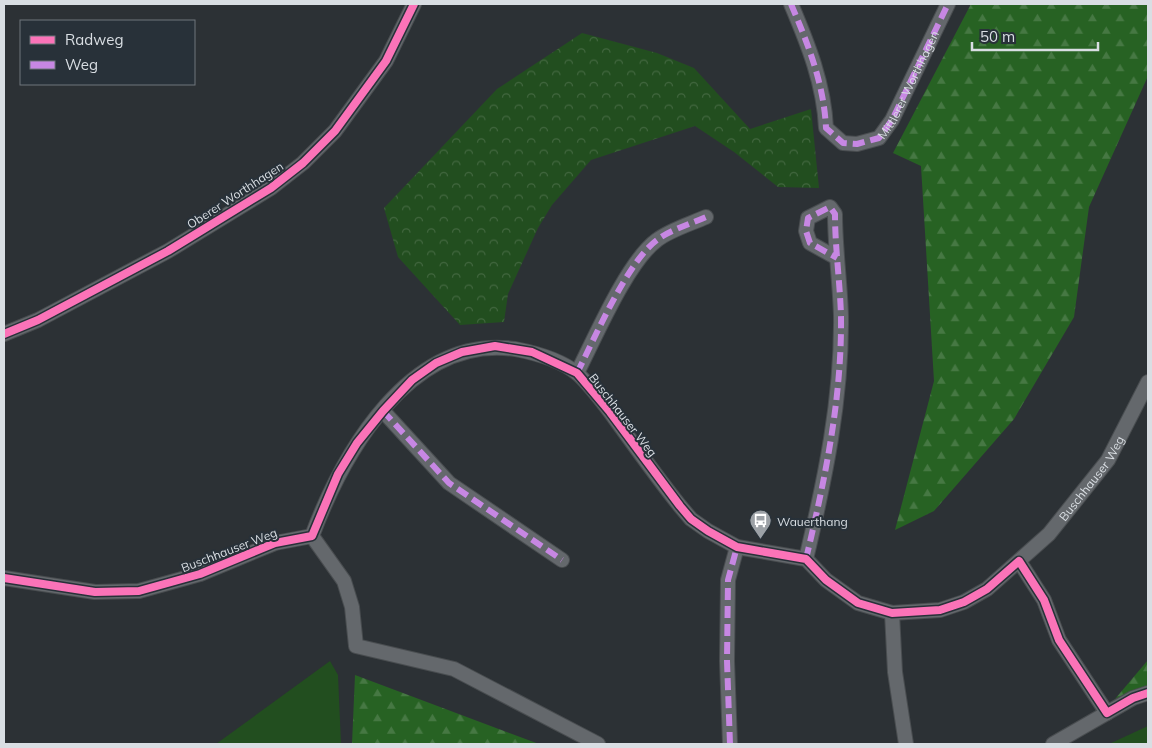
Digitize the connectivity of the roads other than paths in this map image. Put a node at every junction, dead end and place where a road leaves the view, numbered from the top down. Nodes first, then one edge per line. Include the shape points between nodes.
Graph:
1 (414, 4) edge
2 (791, 4) edge
3 (948, 4) edge
4 (706, 217) dead end
5 (837, 258) dead end
6 (4, 334) edge
7 (577, 374) junction
8 (1148, 382) edge
9 (383, 411) junction
10 (312, 536) junction
11 (738, 547) junction
12 (562, 560) dead end
13 (806, 560) junction
14 (1019, 561) junction
15 (4, 578) edge
16 (892, 612) junction
17 (1148, 693) edge
18 (1107, 713) junction
19 (598, 744) edge
20 (730, 744) edge
21 (906, 744) edge
22 (1053, 744) edge

1 - 6 street, Oberer Worthhagen via 386,61 335,130 304,163 271,188 168,250 38,320
2 - 3 street, Mittlerer Worthhagen via 818,76 826,128 843,142 857,144 879,138 892,120
4 - 7 street, Buschhauser Weg via 658,238 644,251
5 - 13 street via 841,316 834,417 827,469
7 - 9 street, Buschhauser Weg via 532,352 495,346 462,352 436,363 412,380
7 - 11 street, Buschhauser Weg via 691,519
8 - 14 street, Buschhauser Weg via 1108,460 1049,534
9 - 10 street, Buschhauser Weg via 357,443 338,474
9 - 12 street via 449,483
10 - 15 street, Buschhauser Weg via 275,543 200,574 139,591 94,592
10 - 19 street via 344,581 352,607 356,646 454,669
11 - 13 street, Buschhauser Weg
11 - 20 street via 728,580
13 - 16 street, Buschhauser Weg via 858,604
14 - 16 street, Buschhauser Weg via 987,589 964,602 940,610
14 - 18 street via 1044,600 1059,640
16 - 21 street via 895,672
17 - 18 street
18 - 22 street

